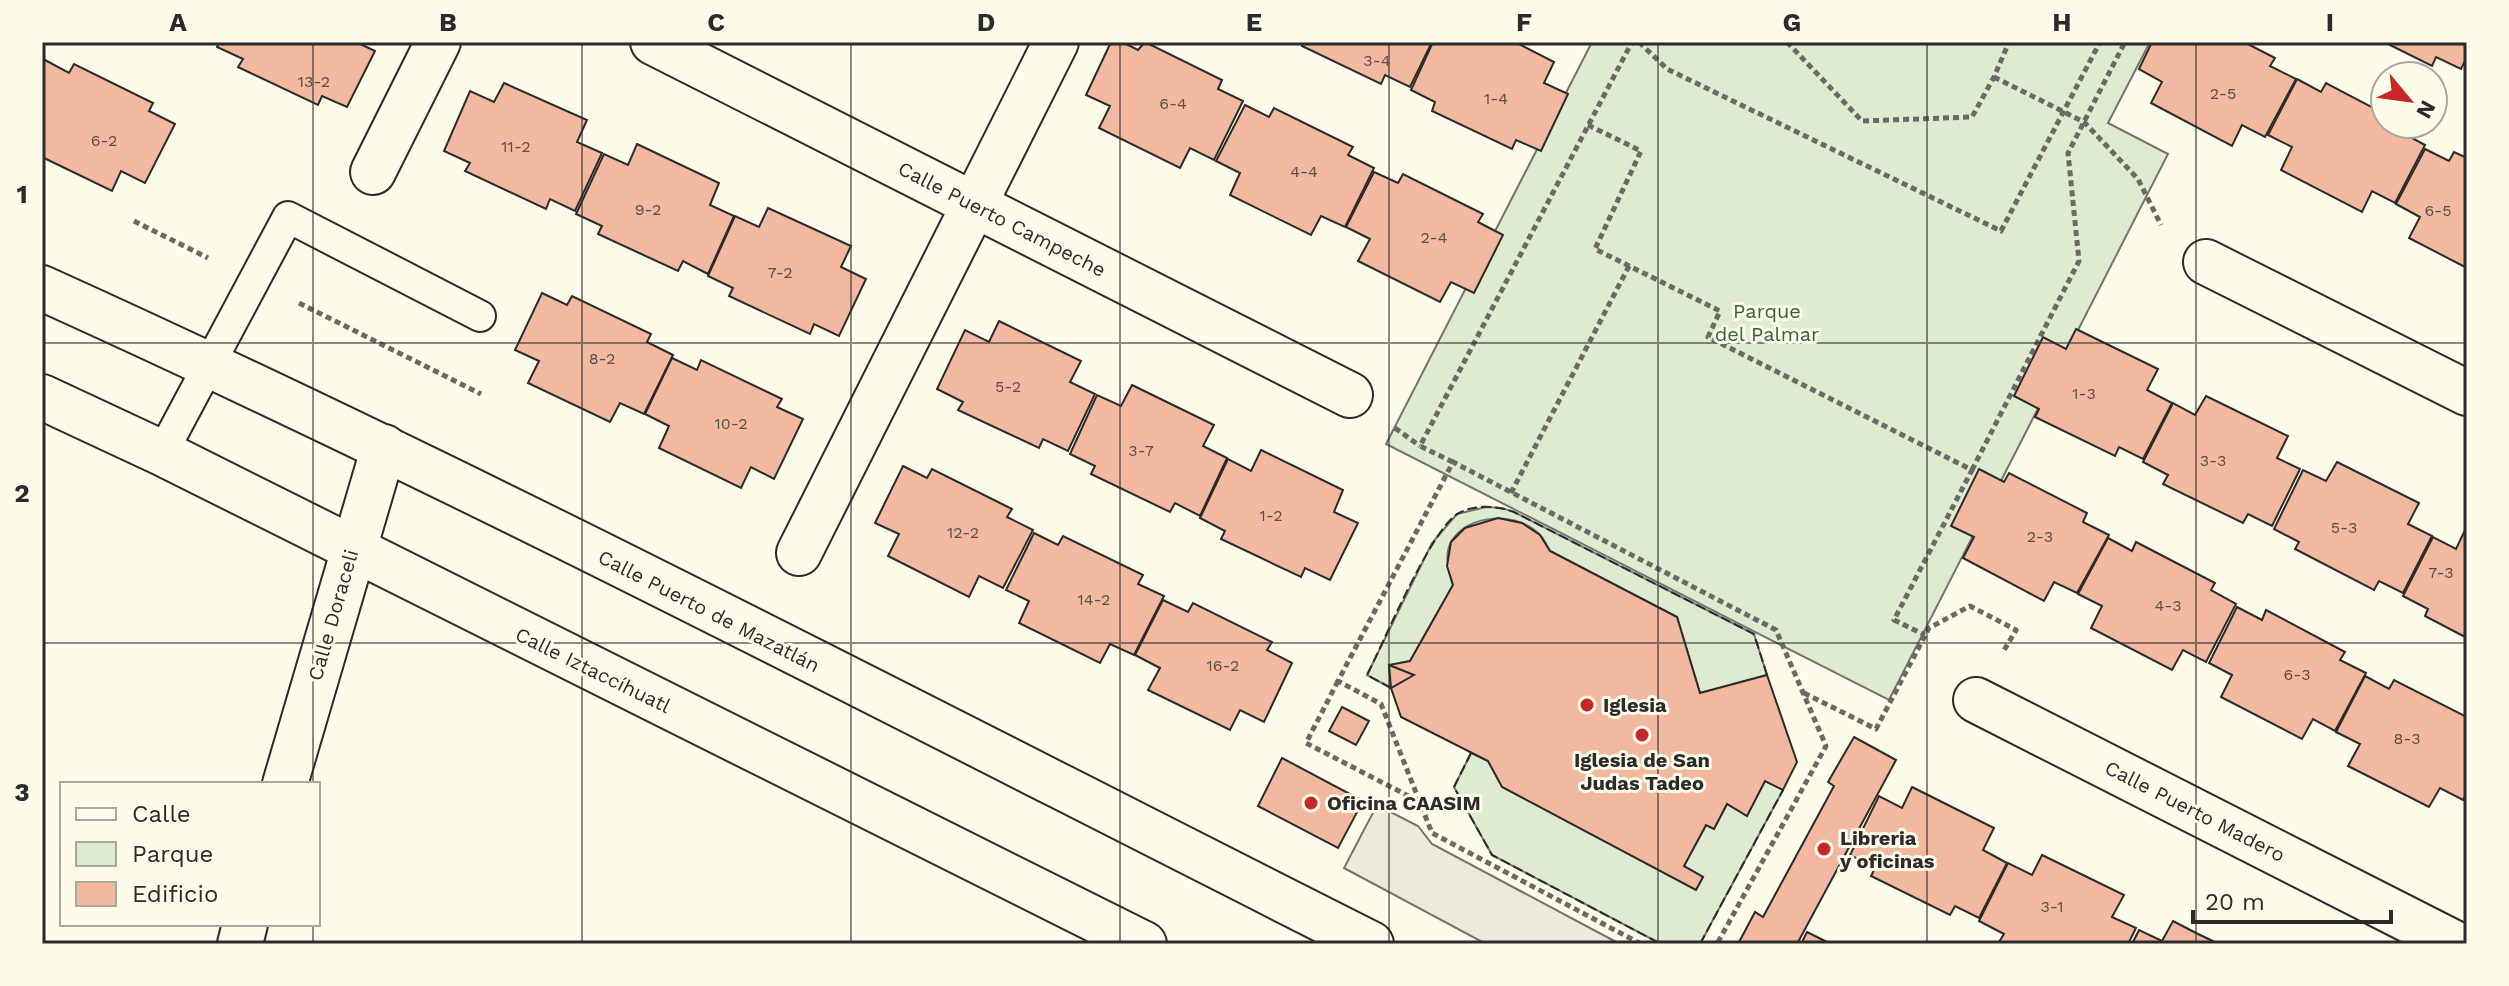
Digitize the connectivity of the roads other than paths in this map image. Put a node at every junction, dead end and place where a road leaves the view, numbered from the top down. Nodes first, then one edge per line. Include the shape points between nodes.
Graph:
1 (438, 42) edge
2 (653, 42) edge
3 (1056, 42) edge
4 (373, 172) dead end
5 (974, 205) junction
6 (2206, 262) road end
7 (42, 288) edge
8 (480, 316) dead end
9 (209, 364) junction
10 (2467, 393) edge
11 (1350, 395) dead end
12 (42, 397) edge
13 (384, 447) junction
14 (162, 453) junction
15 (352, 549) junction
16 (799, 553) dead end
17 (1976, 700) dead end
18 (286, 782) edge
19 (1144, 944) edge
20 (1371, 944) edge
21 (2456, 944) edge

1 - 4 street
2 - 5 street, Calle Puerto Campeche
3 - 5 street
5 - 11 street, Calle Puerto Campeche
5 - 16 street
6 - 10 street
7 - 9 street, Calle Puerto de Mazatlán
8 - 9 lane via 288,217
9 - 13 street, Calle Puerto de Mazatlán
9 - 14 lane
12 - 14 street, Calle Iztaccíhuatl
13 - 15 street, Calle Doraceli
13 - 20 street, Calle Puerto de Mazatlán
14 - 15 street, Calle Iztaccíhuatl
15 - 18 street, Calle Doraceli
15 - 19 street, Calle Iztaccíhuatl
17 - 21 street, Calle Puerto Madero

